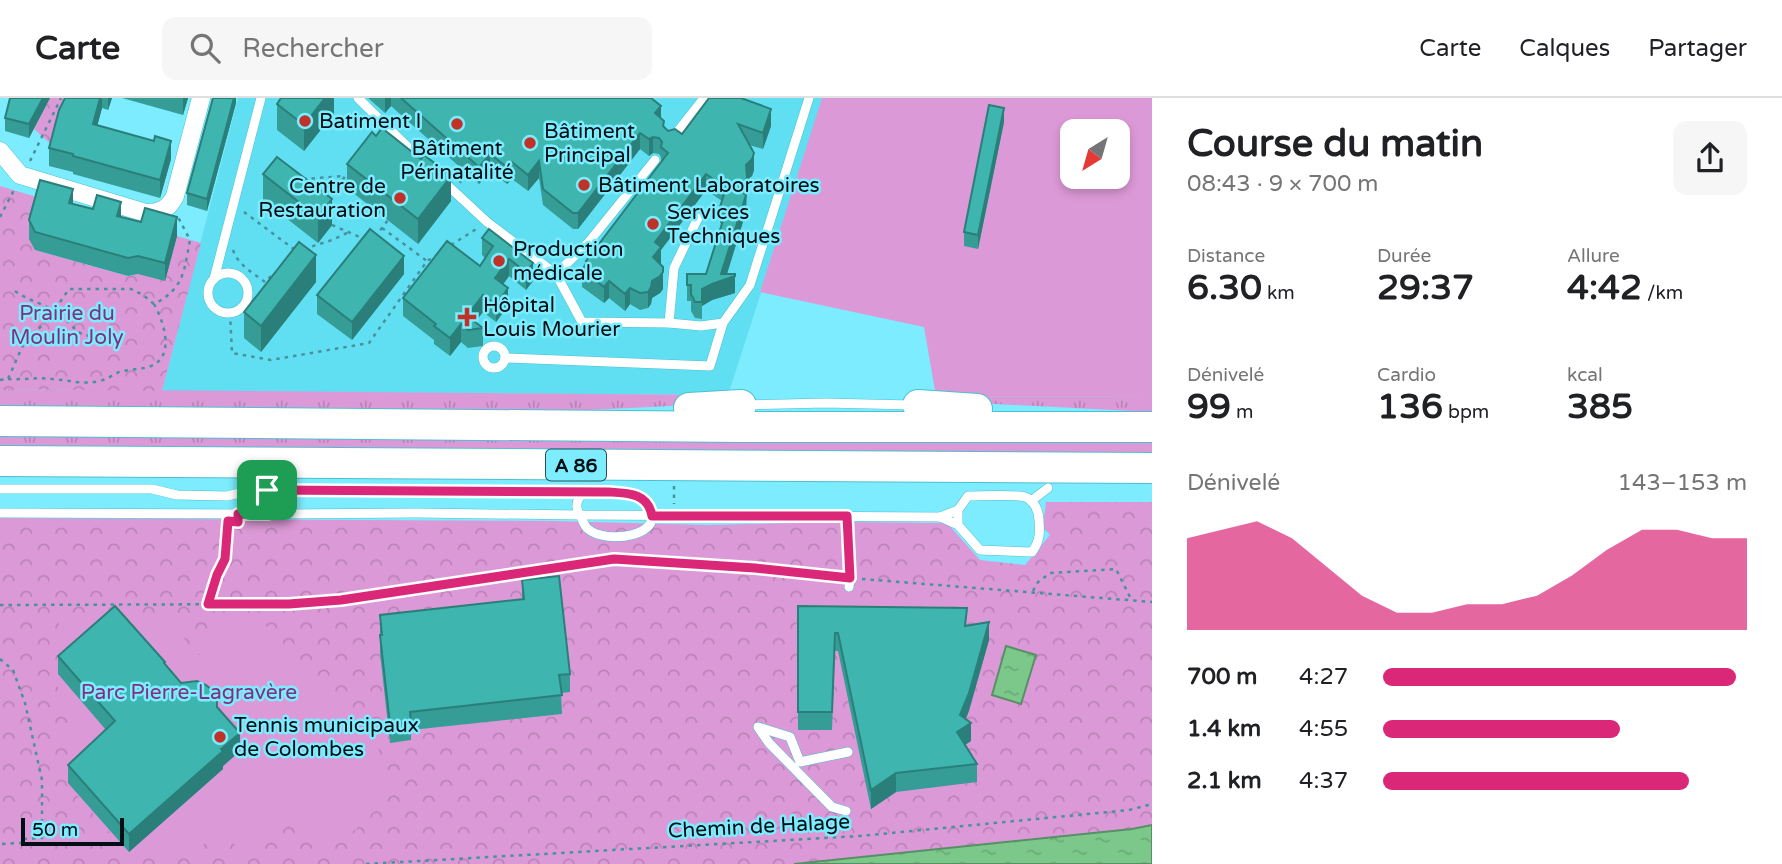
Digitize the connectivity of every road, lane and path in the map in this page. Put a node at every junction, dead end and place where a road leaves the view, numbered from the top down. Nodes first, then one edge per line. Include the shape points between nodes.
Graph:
1 (61, 98) edge
2 (201, 98) edge
3 (261, 98) edge
4 (358, 98) edge
5 (704, 98) edge
6 (809, 98) edge
7 (670, 141) edge
8 (0, 152) edge
9 (655, 160) dead end
10 (353, 166) edge
11 (431, 170) edge
12 (23, 176) junction
13 (345, 176) junction
14 (439, 178) edge
15 (305, 187) edge
16 (324, 201) edge
17 (171, 205) junction
18 (0, 217) edge
19 (239, 218) dead end
20 (698, 218) dead end
21 (388, 220) dead end
22 (487, 222) junction
23 (332, 225) dead end
24 (383, 228) junction
25 (347, 233) junction
26 (232, 244) dead end
27 (449, 247) edge
28 (438, 254) edge
29 (427, 261) junction
30 (281, 267) edge
31 (556, 274) junction
32 (214, 279) junction
33 (15, 291) dead end
34 (155, 304) junction
35 (55, 310) junction
36 (230, 313) junction
37 (669, 323) junction
38 (723, 323) junction
39 (112, 334) dead end
40 (505, 358) dead end
41 (9, 379) junction
42 (0, 380) edge
43 (741, 405) joint
44 (918, 405) joint
45 (0, 421) edge
46 (597, 425) junction
47 (1099, 427) junction
48 (1152, 427) edge
49 (0, 461) edge
50 (1152, 468) edge
51 (674, 486) dead end
52 (1048, 488) dead end
53 (0, 489) edge
54 (267, 490) junction
55 (283, 490) junction
56 (584, 492) junction
57 (1031, 501) junction
58 (958, 510) junction
59 (0, 513) edge
60 (238, 514) junction
61 (268, 514) junction
62 (282, 514) junction
63 (580, 515) junction
64 (652, 516) junction
65 (674, 516) junction
66 (847, 516) junction
67 (940, 517) junction
68 (958, 525) junction
69 (850, 583) junction
70 (1033, 592) junction
71 (1132, 600) junction
72 (1152, 602) edge
73 (208, 604) junction
74 (0, 605) edge
75 (0, 659) edge
76 (848, 752) dead end
77 (1152, 804) edge
78 (846, 811) dead end
79 (0, 844) edge
80 (366, 864) edge

1 - 12 path
2 - 17 street
3 - 32 lane
4 - 11 lane
5 - 7 lane
6 - 38 lane via 750,285
8 - 12 street
9 - 31 lane via 588,243
10 - 13 path
12 - 17 street via 146,213
12 - 18 path
13 - 15 path via 295,179
13 - 16 path
14 - 22 lane
17 - 34 path via 190,240 178,286
19 - 25 path via 244,212 296,251
20 - 37 lane via 674,268
21 - 24 path
22 - 27 path
22 - 31 lane
23 - 25 path
24 - 25 path via 372,242
24 - 29 path
26 - 30 path via 234,256 265,282
28 - 29 path
29 - 36 path via 369,343 271,360 232,353
31 - 37 lane via 582,322
32 - 36 lane via 208,289 209,302 218,311
32 - 36 lane via 233,274 247,288 242,307
33 - 35 path
34 - 35 path via 131,289 75,288 69,289
34 - 41 path via 166,337 162,355 150,367 118,372 101,381
35 - 39 path via 82,334
35 - 41 path via 23,345
37 - 38 lane
38 - 40 lane via 710,366
41 - 42 path
43 - 44 lane
43 - 46 highway via 606,413
44 - 47 highway via 1088,416
45 - 46 highway, A 86
46 - 47 highway, A 86
47 - 48 highway, A 86
49 - 50 highway, A 86
51 - 65 path
52 - 57 lane
53 - 54 lane via 152,489 183,496 234,496
54 - 55 lane
54 - 61 lane via 261,503
55 - 56 lane
55 - 62 lane via 289,501
56 - 63 lane via 576,503
56 - 64 lane via 636,494 647,503
57 - 58 lane via 968,496
57 - 68 lane via 1039,514 1040,536 1032,552 980,550
58 - 67 lane
58 - 68 lane
59 - 60 lane
60 - 61 lane
60 - 73 path via 238,522 228,521 225,559
61 - 62 lane
62 - 63 lane
63 - 64 lane
63 - 64 lane via 588,530 605,537 633,536
64 - 65 lane
65 - 66 lane
66 - 67 lane
66 - 69 lane
67 - 68 lane
69 - 70 path
69 - 73 path via 755,568 614,559 341,600
70 - 71 path
70 - 71 path via 1049,573 1116,569
71 - 72 path
73 - 74 path
75 - 79 path via 13,670 24,703 42,780 42,838
76 - 78 lane via 800,762 790,737 758,727 832,807
77 - 80 path, Chemin de Halage via 860,836

